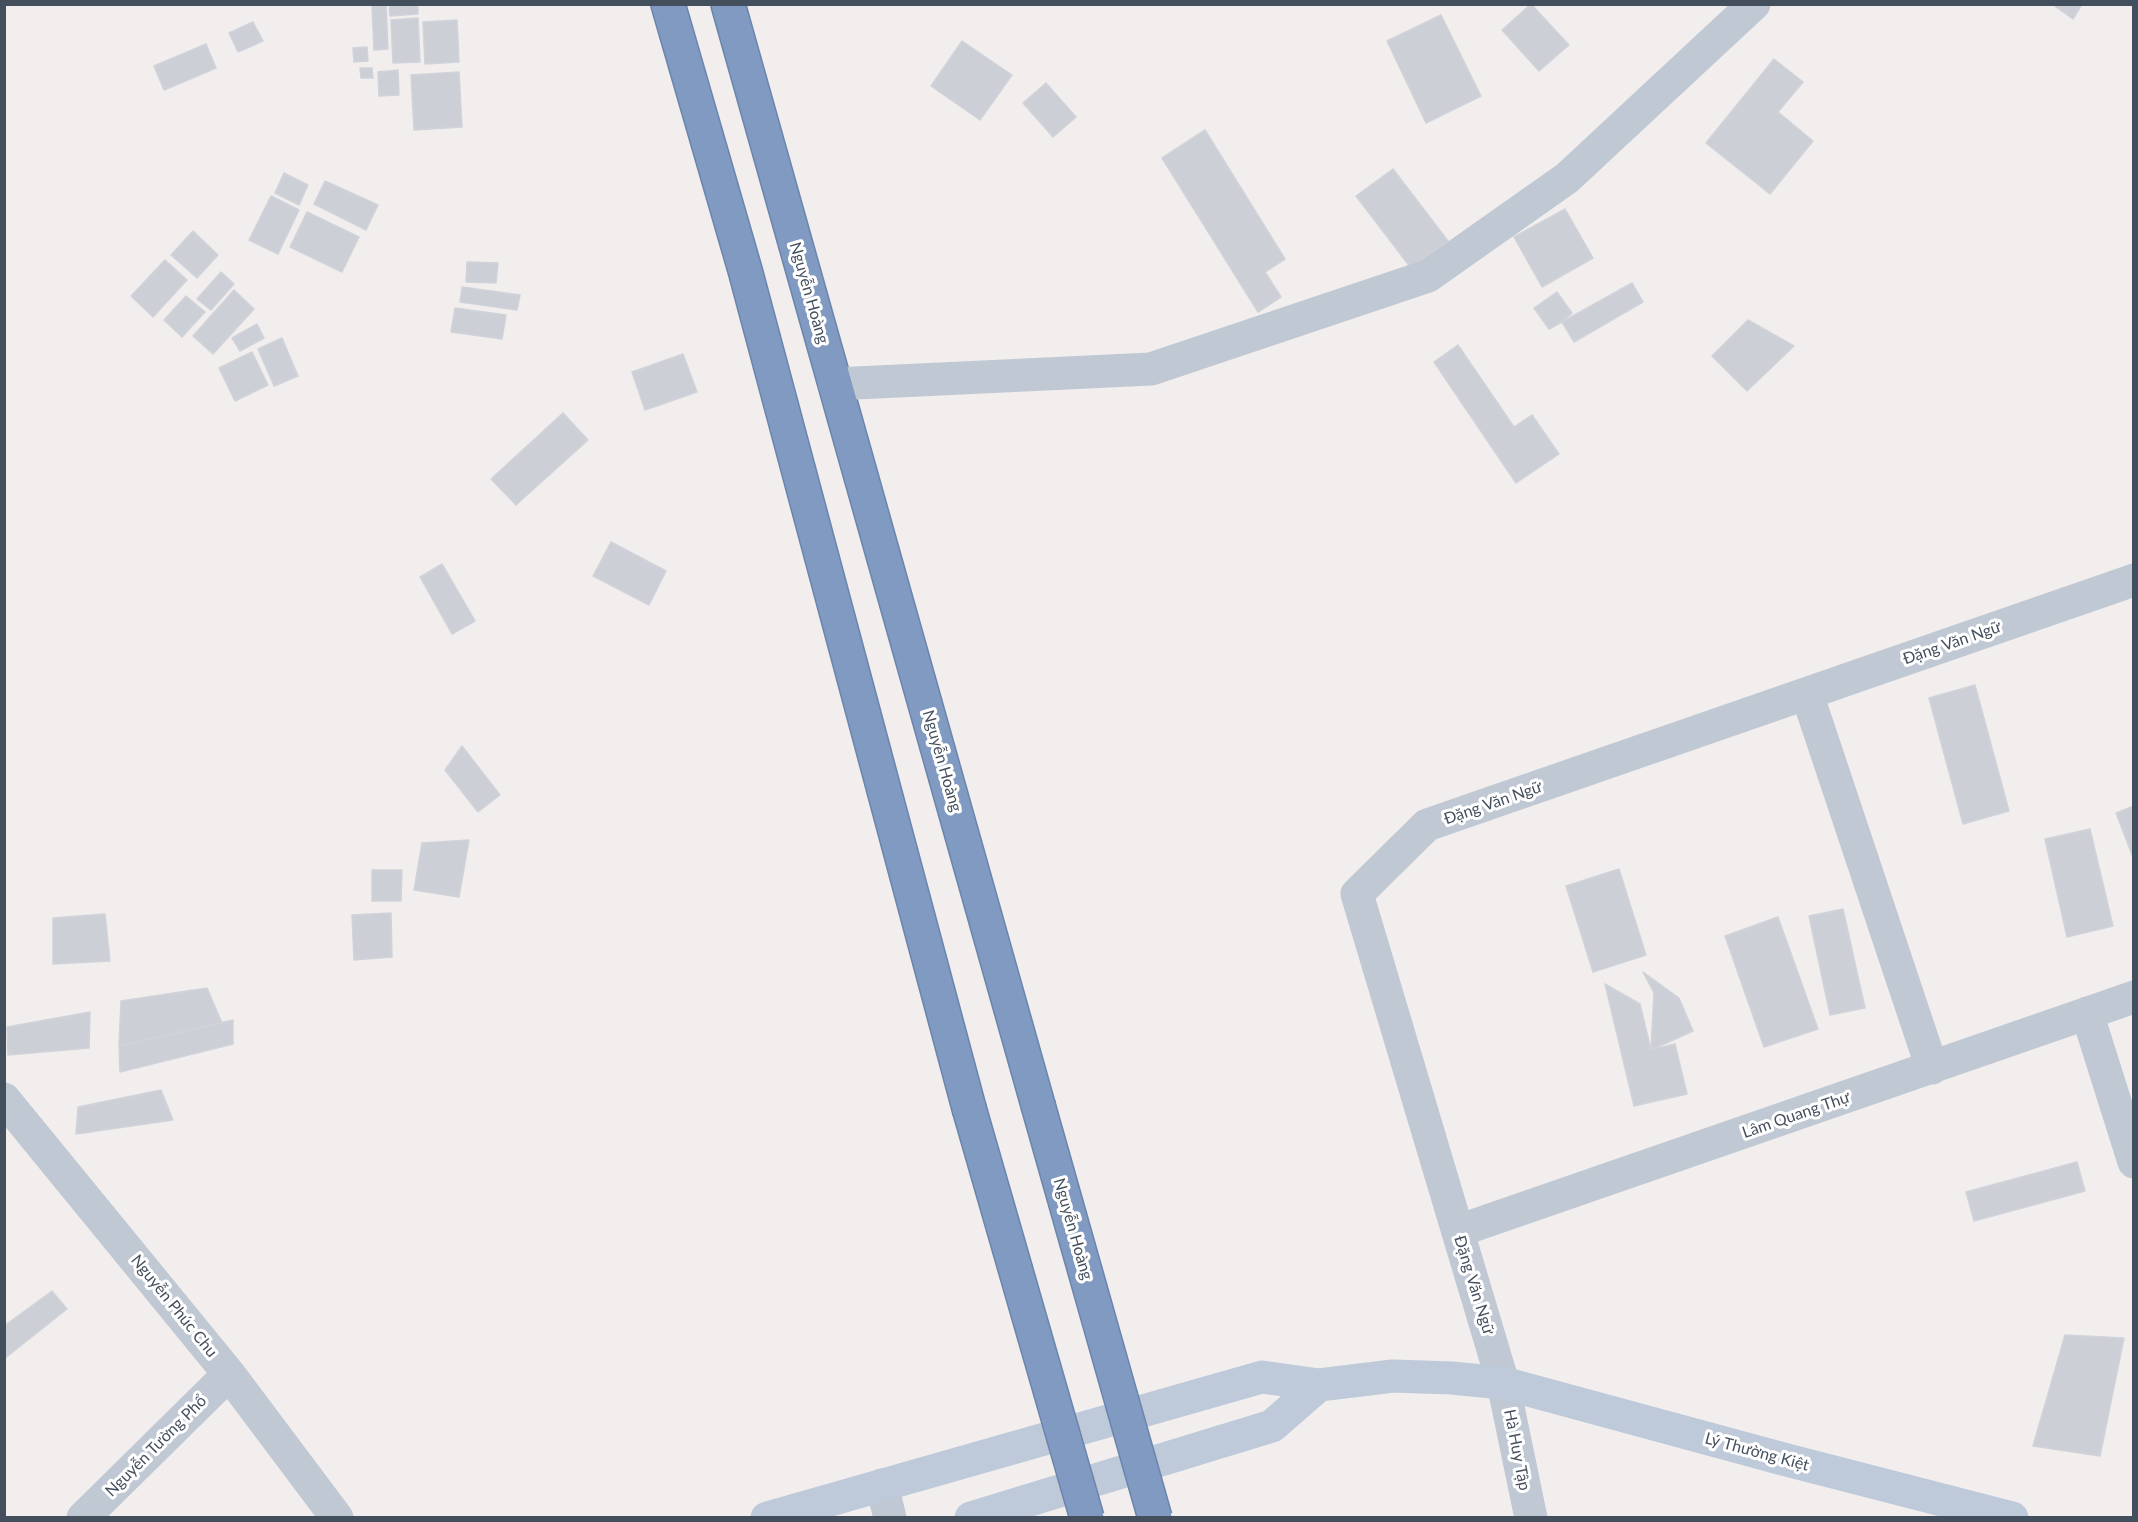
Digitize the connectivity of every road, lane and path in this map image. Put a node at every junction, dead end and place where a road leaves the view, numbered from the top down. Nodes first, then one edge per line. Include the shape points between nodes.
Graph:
1 (668, 4) edge
2 (728, 4) edge
3 (1754, 4) edge
4 (835, 384) junction
5 (2133, 580) edge
6 (1807, 694) junction
7 (2133, 997) edge
8 (2087, 1013) junction
9 (1932, 1068) junction
10 (4, 1099) edge
11 (2133, 1162) edge
12 (1458, 1231) junction
13 (229, 1374) junction
14 (1503, 1383) junction
15 (1319, 1385) junction
16 (882, 1485) junction
17 (83, 1518) edge
18 (337, 1518) edge
19 (767, 1518) edge
20 (890, 1518) edge
21 (971, 1518) edge
22 (1087, 1518) edge
23 (1155, 1518) edge
24 (1531, 1518) edge
25 (2012, 1518) edge

1 - 22 highway, bridge via 745,270 969,1108
2 - 4 highway, Nguyễn Hoàng
3 - 4 street via 1567,178 1428,276 1151,369
4 - 23 highway, Nguyễn Hoàng, bridge
5 - 6 street, Đặng Văn Ngữ
6 - 9 street
6 - 12 street, Đặng Văn Ngữ via 1427,825 1357,894
7 - 8 street, Lâm Quang Thự
8 - 9 street, Lâm Quang Thự
8 - 11 street
9 - 12 street, Lâm Quang Thự
10 - 13 street, Nguyễn Phúc Chu
12 - 14 street, Đặng Văn Ngữ
13 - 17 street, Nguyễn Tường Phổ
13 - 18 street, Nguyễn Phúc Chu
14 - 15 street, Lý Thường Kiệt via 1393,1376
14 - 24 street, Hà Huy Tập
14 - 25 street, Lý Thường Kiệt
15 - 16 street, Lý Thường Kiệt via 1262,1377
15 - 21 street via 1272,1426
16 - 19 street, Lý Thường Kiệt
16 - 20 street

